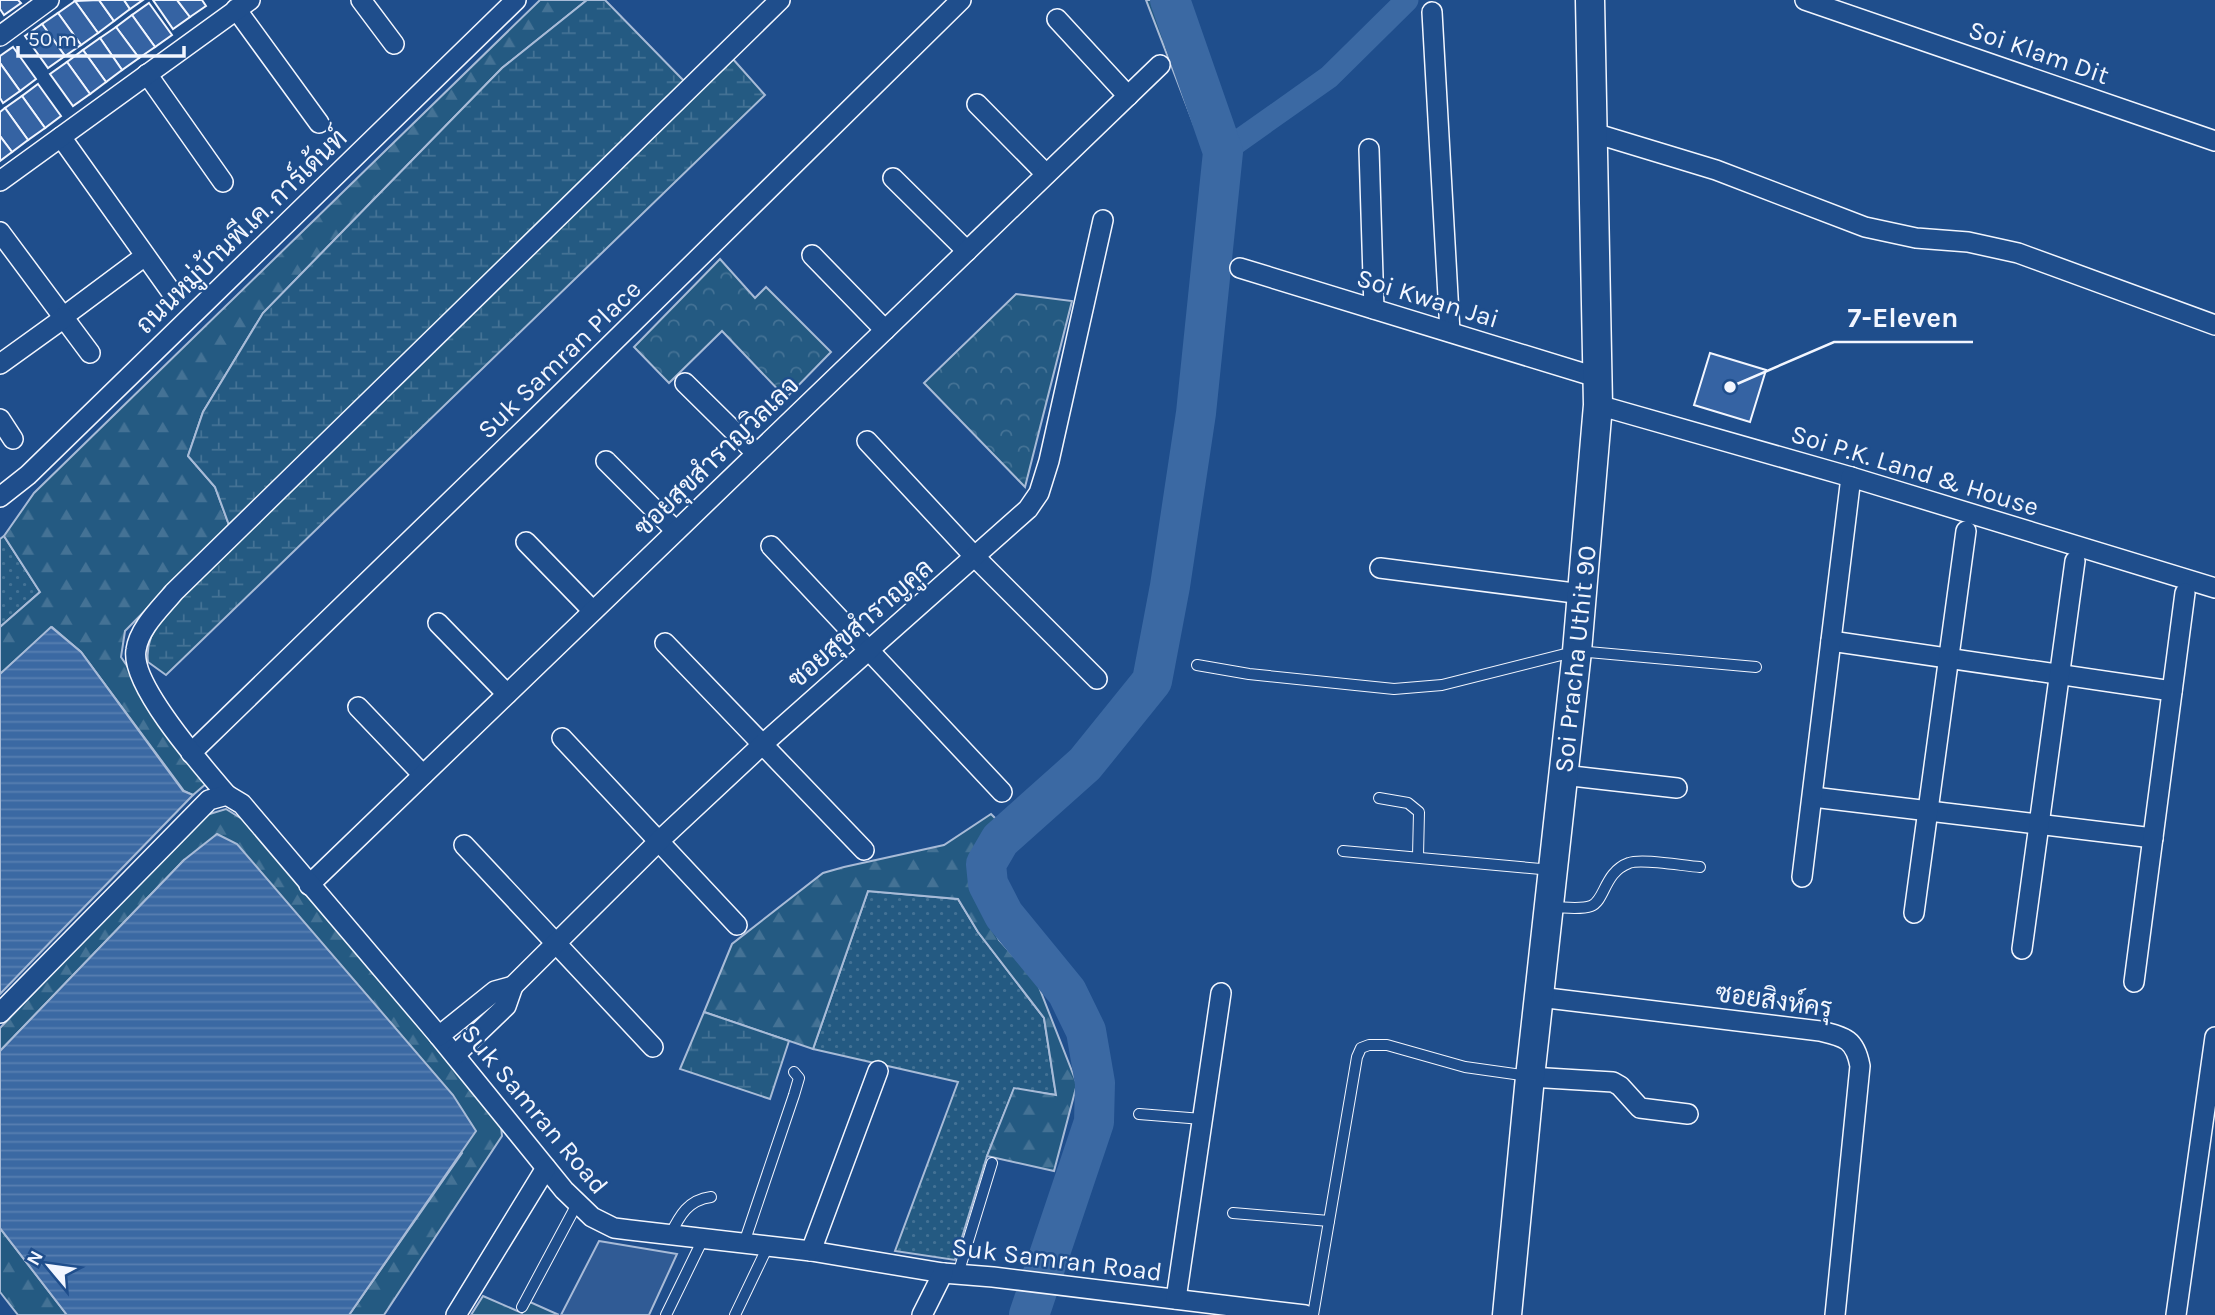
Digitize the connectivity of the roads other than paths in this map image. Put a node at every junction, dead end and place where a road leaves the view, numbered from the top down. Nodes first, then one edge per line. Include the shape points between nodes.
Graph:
1 (49, 0) edge
2 (361, 0) edge
3 (516, 0) edge
4 (780, 0) edge
5 (961, 0) edge
6 (1590, 0) edge
7 (1805, 0) edge
8 (243, 5) edge
9 (1432, 12) dead end
10 (1057, 19) dead end
11 (0, 36) edge
12 (394, 44) dead end
13 (1160, 65) dead end
14 (147, 74) junction
15 (1128, 96) junction
16 (977, 104) dead end
17 (319, 123) dead end
18 (1594, 133) junction
19 (61, 137) junction
20 (2215, 141) edge
21 (1369, 149) dead end
22 (1046, 174) junction
23 (893, 178) dead end
24 (0, 181) edge
25 (223, 182) dead end
26 (1103, 220) dead end
27 (0, 232) edge
28 (967, 251) junction
29 (812, 255) dead end
30 (145, 256) junction
31 (1240, 268) dead end
32 (172, 293) dead end
33 (1374, 309) junction
34 (63, 317) junction
35 (2215, 325) edge
36 (885, 330) junction
37 (1450, 332) junction
38 (90, 353) dead end
39 (0, 364) edge
40 (685, 383) dead end
41 (1599, 392) junction
42 (0, 419) edge
43 (13, 439) dead end
44 (867, 442) dead end
45 (756, 453) junction
46 (606, 461) dead end
47 (1851, 477) junction
48 (0, 497) edge
49 (676, 531) junction
50 (1966, 531) dead end
51 (526, 542) dead end
52 (771, 546) dead end
53 (975, 557) junction
54 (2076, 561) dead end
55 (1380, 568) dead end
56 (2215, 588) edge
57 (2186, 593) dead end
58 (1582, 594) junction
59 (593, 611) junction
60 (438, 623) dead end
61 (1831, 641) junction
62 (665, 643) dead end
63 (867, 649) junction
64 (1577, 651) junction
65 (1949, 658) junction
66 (1197, 665) dead end
67 (1756, 667) dead end
68 (2060, 674) junction
69 (1097, 679) dead end
70 (2172, 691) junction
71 (507, 694) junction
72 (358, 707) dead end
73 (562, 738) dead end
74 (763, 744) junction
75 (191, 753) junction
76 (423, 775) junction
77 (1563, 775) junction
78 (1677, 788) dead end
79 (1002, 792) dead end
80 (227, 795) junction
81 (1813, 797) junction
82 (1379, 798) dead end
83 (1928, 810) junction
84 (2039, 823) junction
85 (2153, 838) junction
86 (659, 841) junction
87 (464, 845) dead end
88 (864, 850) dead end
89 (1343, 851) dead end
90 (1418, 856) junction
91 (1700, 867) dead end
92 (1553, 870) junction
93 (1802, 877) dead end
94 (309, 884) junction
95 (1548, 907) junction
96 (1914, 913) dead end
97 (737, 925) dead end
98 (555, 942) junction
99 (2022, 949) dead end
100 (2134, 982) dead end
101 (513, 986) junction
102 (1221, 993) dead end
103 (1539, 997) junction
104 (0, 1013) edge
105 (439, 1036) junction
106 (2215, 1037) edge
107 (653, 1047) dead end
108 (455, 1055) junction
109 (878, 1071) dead end
110 (794, 1072) dead end
111 (1530, 1077) junction
112 (1139, 1114) dead end
113 (1688, 1114) dead end
114 (1202, 1119) junction
115 (992, 1163) dead end
116 (546, 1168) junction
117 (711, 1197) dead end
118 (577, 1205) junction
119 (1233, 1213) dead end
120 (1329, 1221) junction
121 (670, 1235) junction
122 (703, 1239) junction
123 (744, 1243) junction
124 (768, 1246) junction
125 (811, 1251) junction
126 (950, 1273) junction
127 (1176, 1299) junction
128 (522, 1307) dead end
129 (456, 1315) edge
130 (666, 1315) edge
131 (735, 1315) edge
132 (922, 1315) edge
133 (1301, 1315) edge
134 (1507, 1315) edge
135 (1835, 1315) edge
136 (2176, 1315) edge

1 - 11 street
2 - 12 street
3 - 48 street, ถนนหมู่บ้านพี.เค. การ์เด้นท์ via 28,475
4 - 75 street, Suk Samran Road via 174,592 141,633 135,652 138,671
5 - 75 street, Suk Samran Place
6 - 18 street, Soi Pracha Uthit 90
7 - 20 street, Soi Klam Dit
8 - 14 street
8 - 17 street
9 - 37 street
10 - 15 street
13 - 15 street, ซอยสุขสำราญวิลเลจ
14 - 19 street
14 - 25 street
15 - 22 street, ซอยสุขสำราญวิลเลจ
16 - 22 street
18 - 35 street via 1716,170 1865,227 2018,253
18 - 41 street, Soi Pracha Uthit 90
19 - 24 street
19 - 30 street
21 - 33 street
22 - 28 street, ซอยสุขสำราญวิลเลจ
23 - 28 street
26 - 53 street, ซอยสุขสำราญคูล via 1039,493 1018,519
27 - 34 street
28 - 36 street, ซอยสุขสำราญวิลเลจ
29 - 36 street
30 - 32 street
30 - 34 street
31 - 33 street, Soi Kwan Jai
33 - 37 street, Soi Kwan Jai
34 - 38 street
34 - 39 street
36 - 45 street, ซอยสุขสำราญวิลเลจ
37 - 41 street, Soi Kwan Jai
40 - 45 street
41 - 47 street, Soi P.K. Land & House
41 - 58 street, Soi Pracha Uthit 90
42 - 43 street
44 - 53 street
45 - 49 street, ซอยสุขสำราญวิลเลจ
46 - 49 street
47 - 56 street, Soi P.K. Land & House
47 - 61 street
49 - 59 street, ซอยสุขสำราญวิลเลจ
50 - 65 street
51 - 59 street
52 - 63 street
53 - 63 street, ซอยสุขสำราญคูล
53 - 69 street
54 - 68 street
55 - 58 street
57 - 70 street
58 - 64 street, Soi Pracha Uthit 90
59 - 71 street, ซอยสุขสำราญวิลเลจ
60 - 71 street
61 - 65 street
61 - 81 street
62 - 74 street
63 - 74 street, ซอยสุขสำราญคูล
63 - 79 street
64 - 66 lane via 1442,685 1394,689
64 - 67 lane
64 - 77 street, Soi Pracha Uthit 90
65 - 68 street
65 - 83 street
68 - 70 street
68 - 84 street
70 - 85 street
71 - 76 street, ซอยสุขสำราญวิลเลจ
72 - 76 street
73 - 86 street
74 - 86 street, ซอยสุขสำราญคูล
74 - 88 street
75 - 80 street, Suk Samran Road
76 - 94 street, ซอยสุขสำราญวิลเลจ
77 - 78 street
77 - 92 street, Soi Pracha Uthit 90
80 - 94 street, Suk Samran Road via 242,804
80 - 104 street via 209,800
81 - 83 street
81 - 93 street
82 - 90 lane via 1408,803 1419,812
83 - 84 street
83 - 96 street
84 - 85 street
84 - 99 street
85 - 100 street
86 - 97 street
86 - 98 street, ซอยสุขสำราญคูล
87 - 98 street
89 - 90 lane
90 - 92 lane
91 - 95 lane via 1632,861 1618,867 1591,906
92 - 95 street, Soi Pracha Uthit 90
94 - 105 street, Suk Samran Road
95 - 103 street, Soi Pracha Uthit 90
98 - 101 street, ซอยสุขสำราญคูล
98 - 107 street
101 - 105 street, ซอยสุขสำราญคูล via 495,992
101 - 108 street, ซอยสุขสำราญคูล via 506,1006
102 - 114 street
103 - 111 street, Soi Pracha Uthit 90
103 - 135 street, ซอยสิงห์ครุ via 1820,1031 1852,1042 1860,1066
105 - 108 street, Suk Samran Road
106 - 136 street
108 - 116 street, Suk Samran Road
109 - 125 street
110 - 123 lane via 799,1078
111 - 113 street via 1613,1082 1640,1108
111 - 120 lane via 1465,1067 1387,1045 1361,1048
111 - 134 street, Soi Pracha Uthit 90
112 - 114 lane
114 - 127 street
115 - 126 lane
116 - 118 street, Suk Samran Road
116 - 129 street
117 - 121 lane via 690,1204
118 - 121 street, Suk Samran Road via 614,1227
118 - 128 lane
119 - 120 lane
120 - 133 lane
121 - 122 street, Suk Samran Road
122 - 123 street, Suk Samran Road
122 - 130 lane
123 - 124 street, Suk Samran Road
124 - 125 street, Suk Samran Road
124 - 131 lane
125 - 126 street, Suk Samran Road
126 - 127 street, Suk Samran Road
126 - 132 street
127 - 133 street, Suk Samran Road

